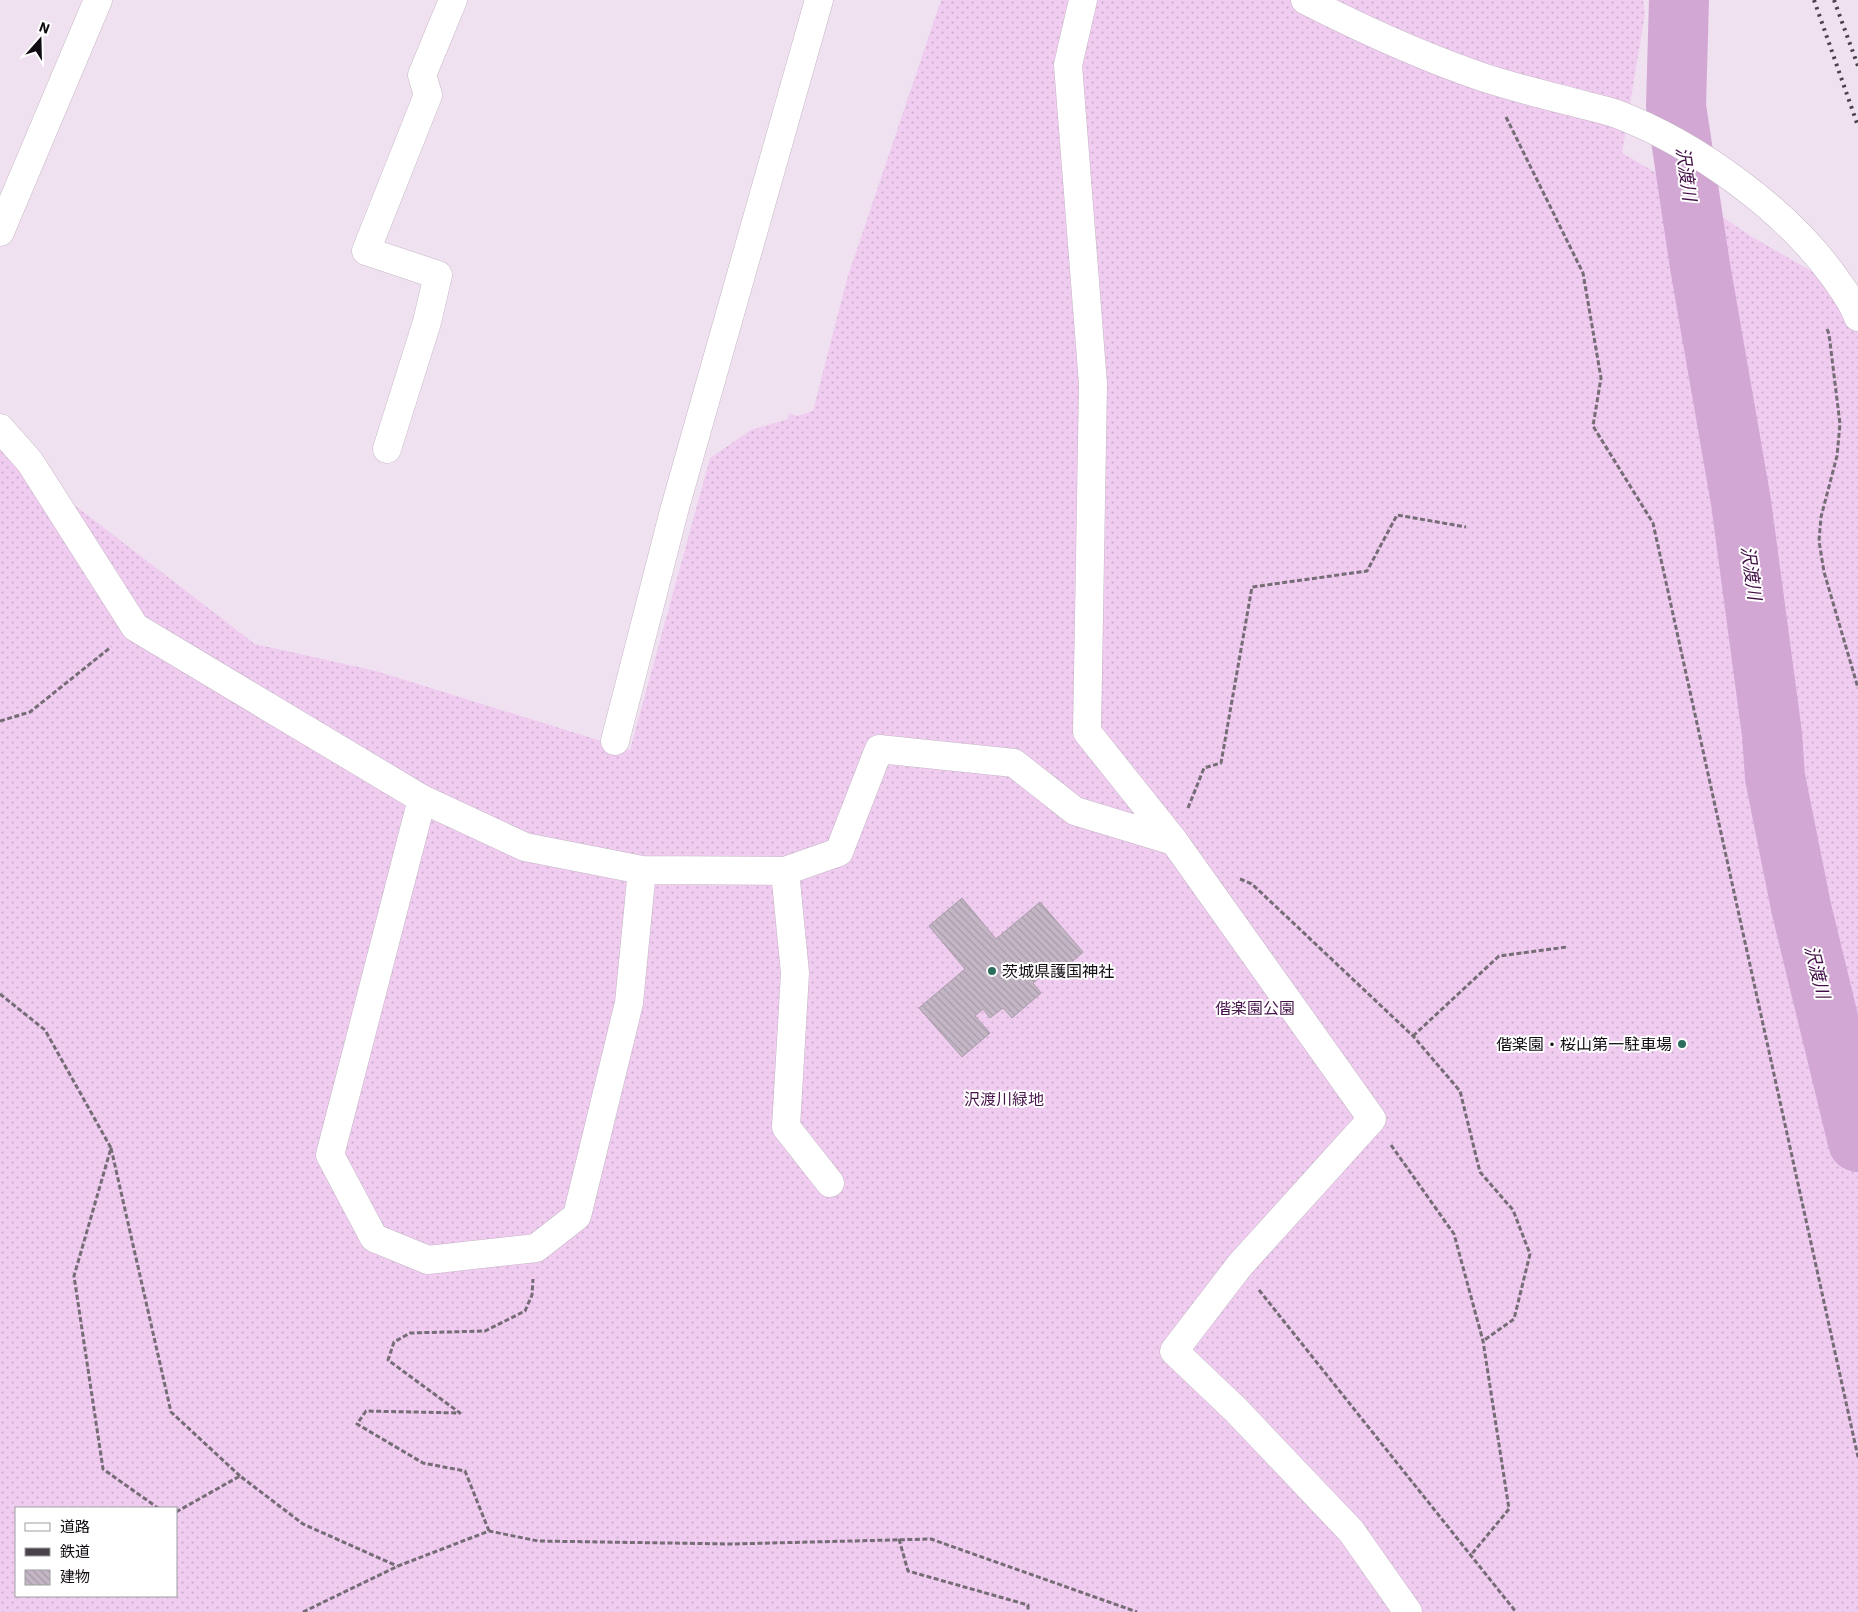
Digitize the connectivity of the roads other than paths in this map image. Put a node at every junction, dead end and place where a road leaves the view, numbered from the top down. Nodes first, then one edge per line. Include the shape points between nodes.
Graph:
1 (98, 0) edge
2 (453, 0) edge
3 (819, 0) edge
4 (1083, 0) edge
5 (1305, 0) edge
6 (0, 232) edge
7 (1858, 317) edge
8 (0, 428) edge
9 (387, 449) dead end
10 (615, 741) dead end
11 (422, 799) junction
12 (1174, 841) junction
13 (642, 870) junction
14 (785, 871) junction
15 (830, 1183) dead end
16 (1408, 1612) edge

1 - 6 street
2 - 9 street via 422,75 428,95 366,251 438,275 427,322
3 - 10 street via 674,511
4 - 12 street via 1068,65 1093,384 1087,732
5 - 7 street via 1424,56 1487,78 1615,113 1686,148 1744,188 1800,236 1832,274
8 - 11 street via 30,462 135,627
11 - 13 street via 525,847
11 - 13 street via 330,1155 374,1238 428,1260 536,1248 577,1216 629,1004
12 - 14 street via 1075,811 1014,762 879,749 839,852
12 - 16 street via 1372,1119 1240,1266 1174,1351 1236,1410 1351,1531
13 - 14 street
14 - 15 street via 795,973 786,1127

